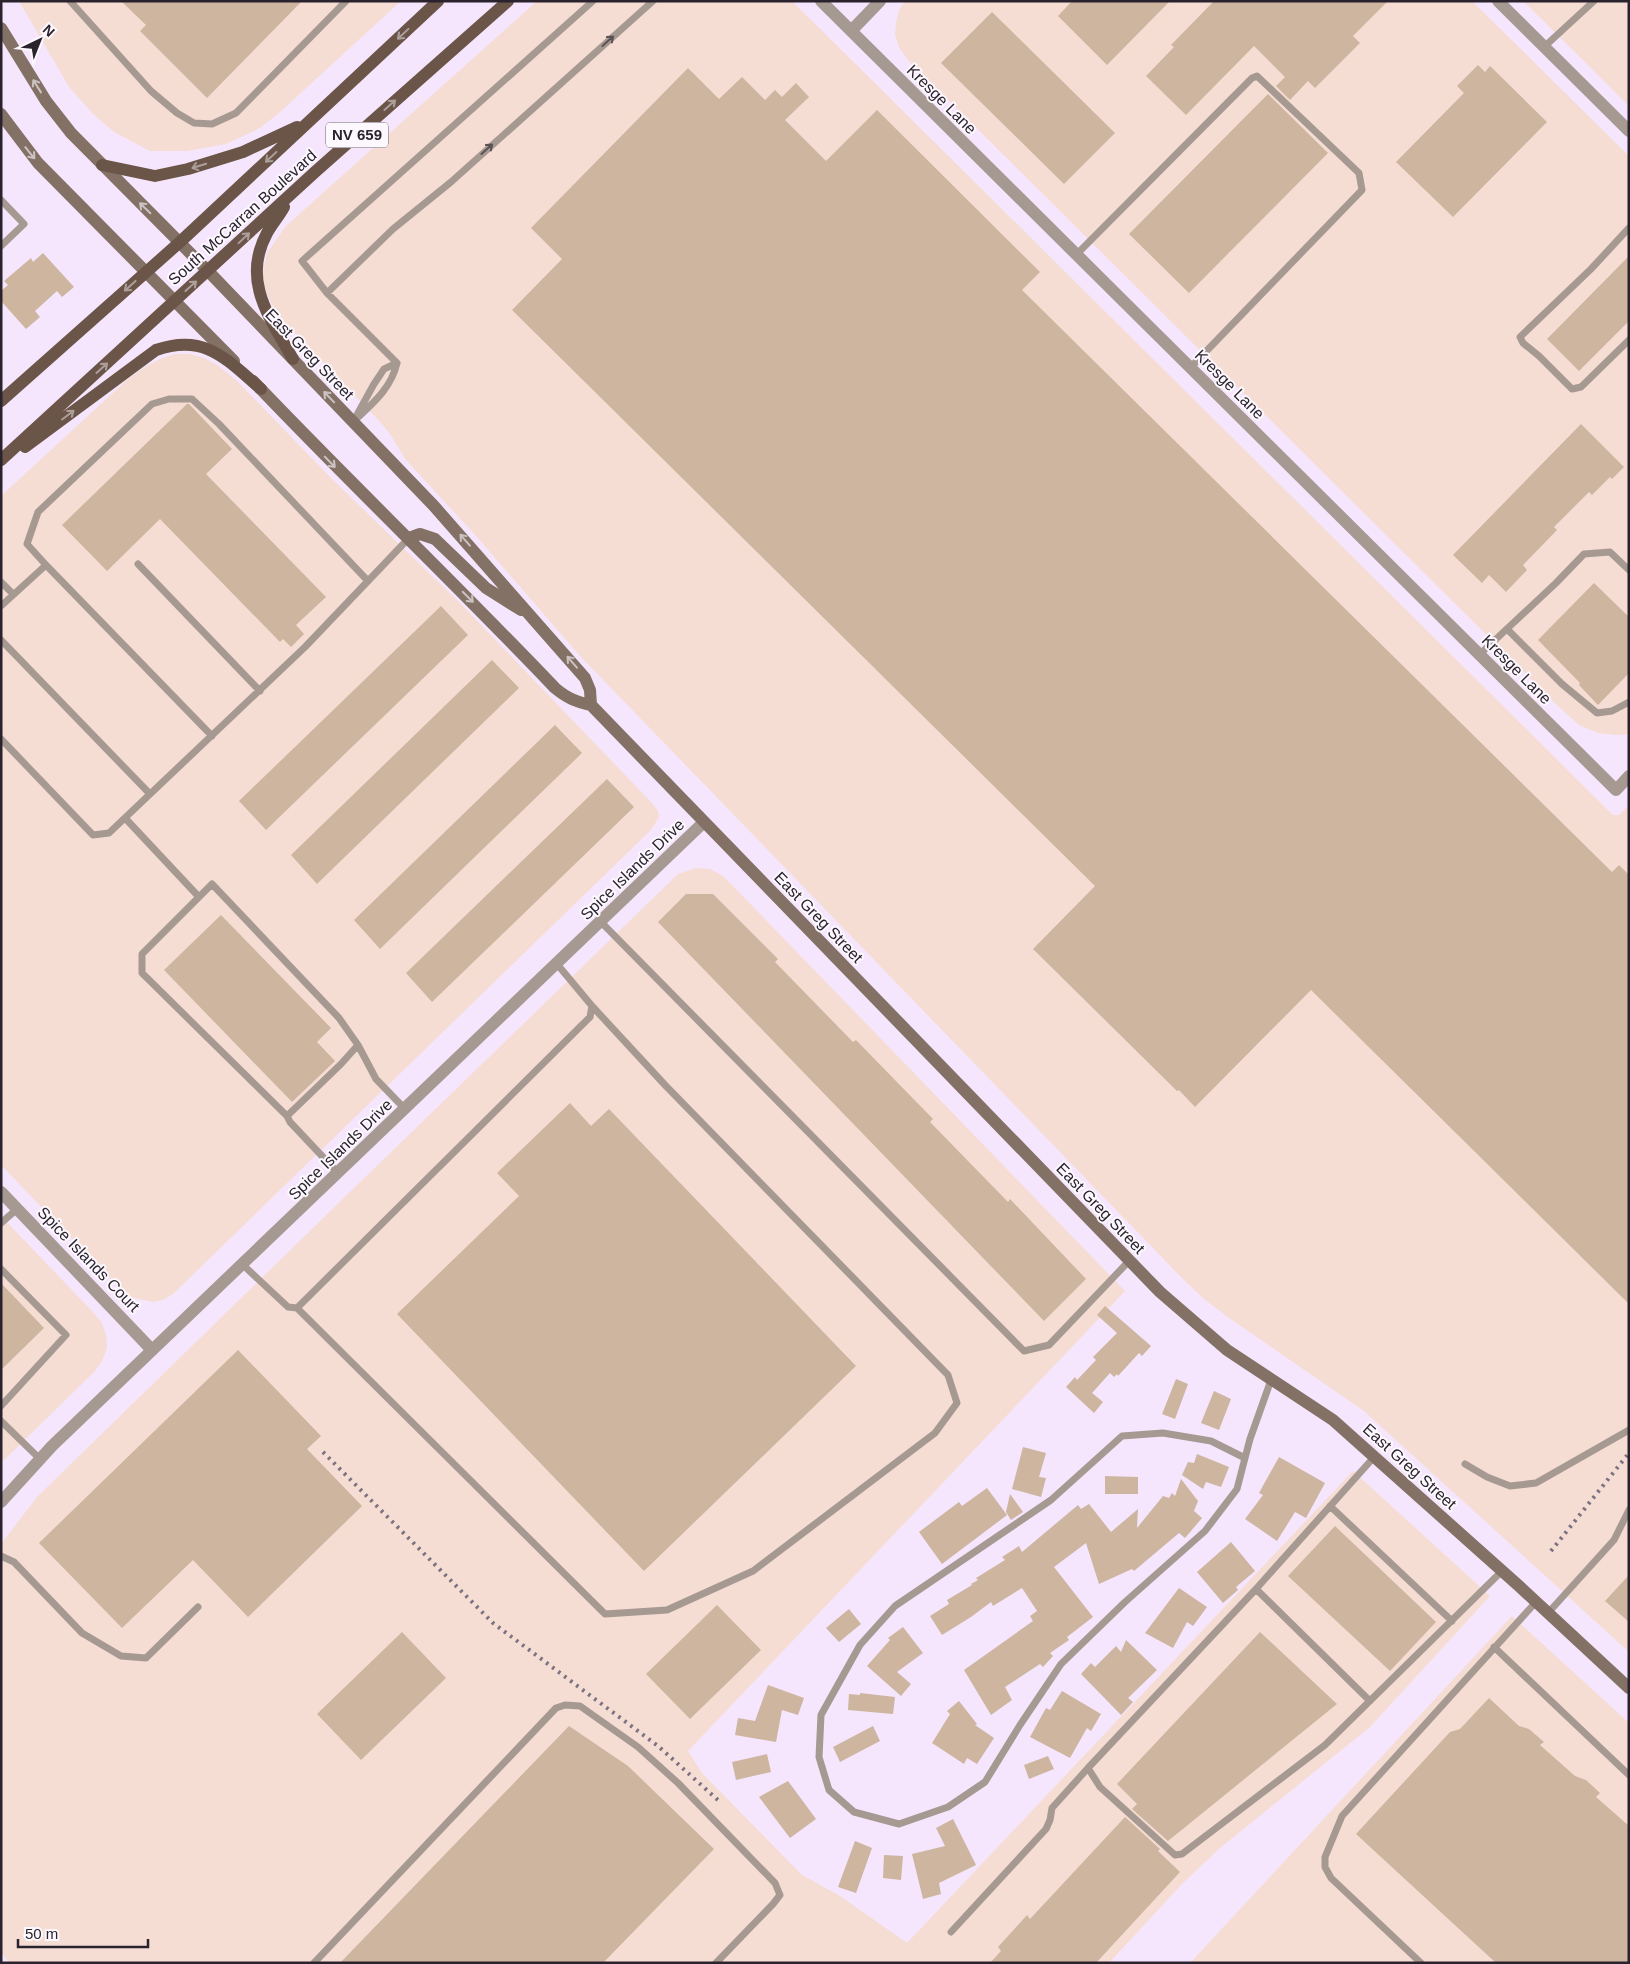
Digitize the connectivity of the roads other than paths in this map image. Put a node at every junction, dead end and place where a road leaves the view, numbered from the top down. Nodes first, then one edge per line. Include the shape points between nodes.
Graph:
1 (70, 1) edge
2 (346, 1) edge
3 (438, 1) edge
4 (508, 1) edge
5 (593, 1) edge
6 (653, 1) edge
7 (821, 1) edge
8 (880, 1) edge
9 (1498, 1) edge
10 (1594, 1) edge
11 (1, 28) edge
12 (851, 31) junction
13 (1544, 46) junction
14 (1, 114) edge
15 (309, 122) junction
16 (1629, 130) edge
17 (102, 165) junction
18 (296, 189) junction
19 (1, 200) edge
20 (1629, 228) edge
21 (180, 242) junction
22 (1, 246) edge
23 (1076, 255) junction
24 (208, 271) junction
25 (145, 272) junction
26 (327, 293) junction
27 (174, 302) junction
28 (1629, 340) edge
29 (293, 359) junction
30 (398, 363) junction
31 (1190, 368) junction
32 (261, 389) junction
33 (1, 401) edge
34 (353, 422) junction
35 (1, 460) edge
36 (1, 465) edge
37 (409, 538) junction
38 (138, 564) dead end
39 (46, 565) junction
40 (1629, 570) edge
41 (368, 581) junction
42 (1, 582) edge
43 (13, 594) junction
44 (1, 606) edge
45 (532, 617) junction
46 (1507, 629) junction
47 (1, 640) edge
48 (1479, 655) junction
49 (260, 691) junction
50 (1629, 702) edge
51 (591, 705) junction
52 (212, 736) junction
53 (1, 739) edge
54 (1629, 776) edge
55 (150, 794) junction
56 (125, 818) junction
57 (704, 822) junction
58 (198, 897) junction
59 (601, 922) junction
60 (556, 964) junction
61 (592, 1006) junction
62 (358, 1045) junction
63 (405, 1109) junction
64 (287, 1116) junction
65 (338, 1173) junction
66 (1, 1192) edge
67 (17, 1208) junction
68 (1, 1222) edge
69 (1129, 1261) junction
70 (242, 1264) junction
71 (1, 1269) edge
72 (297, 1308) junction
73 (152, 1350) junction
74 (1271, 1380) junction
75 (1, 1406) edge
76 (1, 1421) edge
77 (1629, 1430) edge
78 (1374, 1456) junction
79 (1245, 1458) junction
80 (40, 1459) junction
81 (1465, 1464) dead end
82 (1, 1502) edge
83 (1330, 1506) junction
84 (1629, 1510) edge
85 (1, 1556) edge
86 (1502, 1571) junction
87 (1256, 1589) junction
88 (1536, 1602) junction
89 (198, 1607) dead end
90 (1548, 1613) junction
91 (1452, 1621) junction
92 (1494, 1648) junction
93 (1629, 1688) edge
94 (1370, 1701) junction
95 (1088, 1768) junction
96 (1629, 1776) edge
97 (950, 1932) dead end
98 (314, 1963) edge
99 (716, 1963) edge
100 (1421, 1963) edge

1 - 2 lane via 150,91 194,124 212,124 236,113
3 -> 15 main road, South McCarran Boulevard / NV 659
18 -> 4 main road, South McCarran Boulevard / NV 659
5 - 26 lane via 302,261
26 -> 6 lane via 393,229 451,182
7 - 12 street, Kresge Lane
8 - 12 street
9 - 13 street
10 - 13 lane
17 -> 11 main road, East Greg Street via 46,101
12 - 23 street, Kresge Lane
13 - 16 street
14 -> 25 main road via 38,163
15 -> 17 main road via 244,152 188,169 152,176
15 -> 21 main road, South McCarran Boulevard / NV 659
21 -> 17 main road, East Greg Street
24 -> 18 main road, South McCarran Boulevard / NV 659
18 - 29 main road via 264,239 256,279 266,312
19 - 22 lane via 24,224
20 - 28 lane via 1520,337 1572,389 1581,387
21 - 24 main road, East Greg Street
21 - 25 main road, South McCarran Boulevard / NV 659
23 - 31 street, Kresge Lane
23 - 31 lane via 1256,76 1359,174 1362,190
27 -> 24 main road, South McCarran Boulevard / NV 659
24 - 29 main road, East Greg Street
25 - 27 main road
25 -> 33 main road, South McCarran Boulevard / NV 659
26 - 30 lane
27 - 32 main road
35 -> 27 main road, South McCarran Boulevard / NV 659
34 -> 29 main road, East Greg Street
30 - 34 lane via 385,392
30 - 34 lane via 384,369
31 - 48 street, Kresge Lane
36 -> 32 main road via 156,350 167,346 186,344 214,352
32 -> 37 main road
45 -> 34 main road, East Greg Street via 455,528
37 - 41 lane
37 - 45 main road via 420,534 435,539 486,588
37 -> 51 main road via 555,688 566,698
38 - 49 lane
39 - 41 lane via 27,544 38,512 152,404 169,399 192,399
39 - 43 lane
39 - 52 lane
40 - 46 lane via 1610,552 1584,554
41 - 49 lane
42 - 43 lane
43 - 44 lane
51 -> 45 main road, East Greg Street via 585,678
46 - 48 lane
46 - 50 lane via 1562,684 1598,713 1612,711
47 - 55 lane
48 - 54 street, Kresge Lane via 1616,790
49 - 52 lane
51 - 57 main road, East Greg Street
52 - 55 lane
53 - 56 lane via 93,835 109,833
55 - 56 lane
56 - 58 lane
57 - 59 street, Spice Islands Drive
57 - 69 main road, East Greg Street
58 - 62 lane via 212,884 339,1018
58 - 64 lane via 142,954 142,974
59 - 60 street, Spice Islands Drive
59 - 69 lane via 1024,1351 1049,1345
60 - 61 lane
60 - 63 street, Spice Islands Drive
61 - 72 lane via 590,1017
61 - 72 lane via 948,1376 957,1403 935,1433 752,1571 667,1610 605,1614
62 - 63 lane via 376,1079
62 - 64 lane
63 - 65 street, Spice Islands Drive
64 - 65 lane
65 - 70 street, Spice Islands Drive
66 - 67 street, Spice Islands Court
67 - 68 lane
67 - 73 street, Spice Islands Court
69 - 74 main road, East Greg Street via 1204,1330
70 - 72 lane via 288,1307
70 - 73 street, Spice Islands Drive
71 - 75 lane via 66,1335
73 - 80 street, Spice Islands Drive
74 - 78 main road, East Greg Street via 1326,1415
74 - 79 lane
76 - 80 lane
77 - 81 lane via 1536,1483 1510,1486
78 - 83 lane
78 - 86 main road, East Greg Street
79 - 79 lane via 1237,1489 1205,1531 1061,1664 985,1782 948,1807 899,1824 854,1812 829,1790 819,1756 821,1715 860,1645 896,1606 1051,1500 1122,1436 1163,1433 1211,1441
80 - 82 street, Spice Islands Drive
83 - 87 lane
83 - 91 lane
84 - 90 lane via 1614,1540
85 - 89 lane via 14,1562 82,1632 121,1656 146,1658
86 - 88 main road, East Greg Street
86 - 91 lane
87 - 94 lane
87 - 95 lane
88 - 90 main road, East Greg Street
88 - 92 lane
90 - 93 main road, East Greg Street
91 - 94 lane
92 - 96 lane
92 - 100 lane via 1342,1816 1326,1857 1325,1867 1331,1878
94 - 95 lane via 1325,1745 1182,1854 1175,1855 1100,1788
95 - 97 lane via 1052,1808 1046,1829
98 - 99 lane via 556,1708 565,1705 580,1706 638,1747 696,1801 775,1883 780,1895

